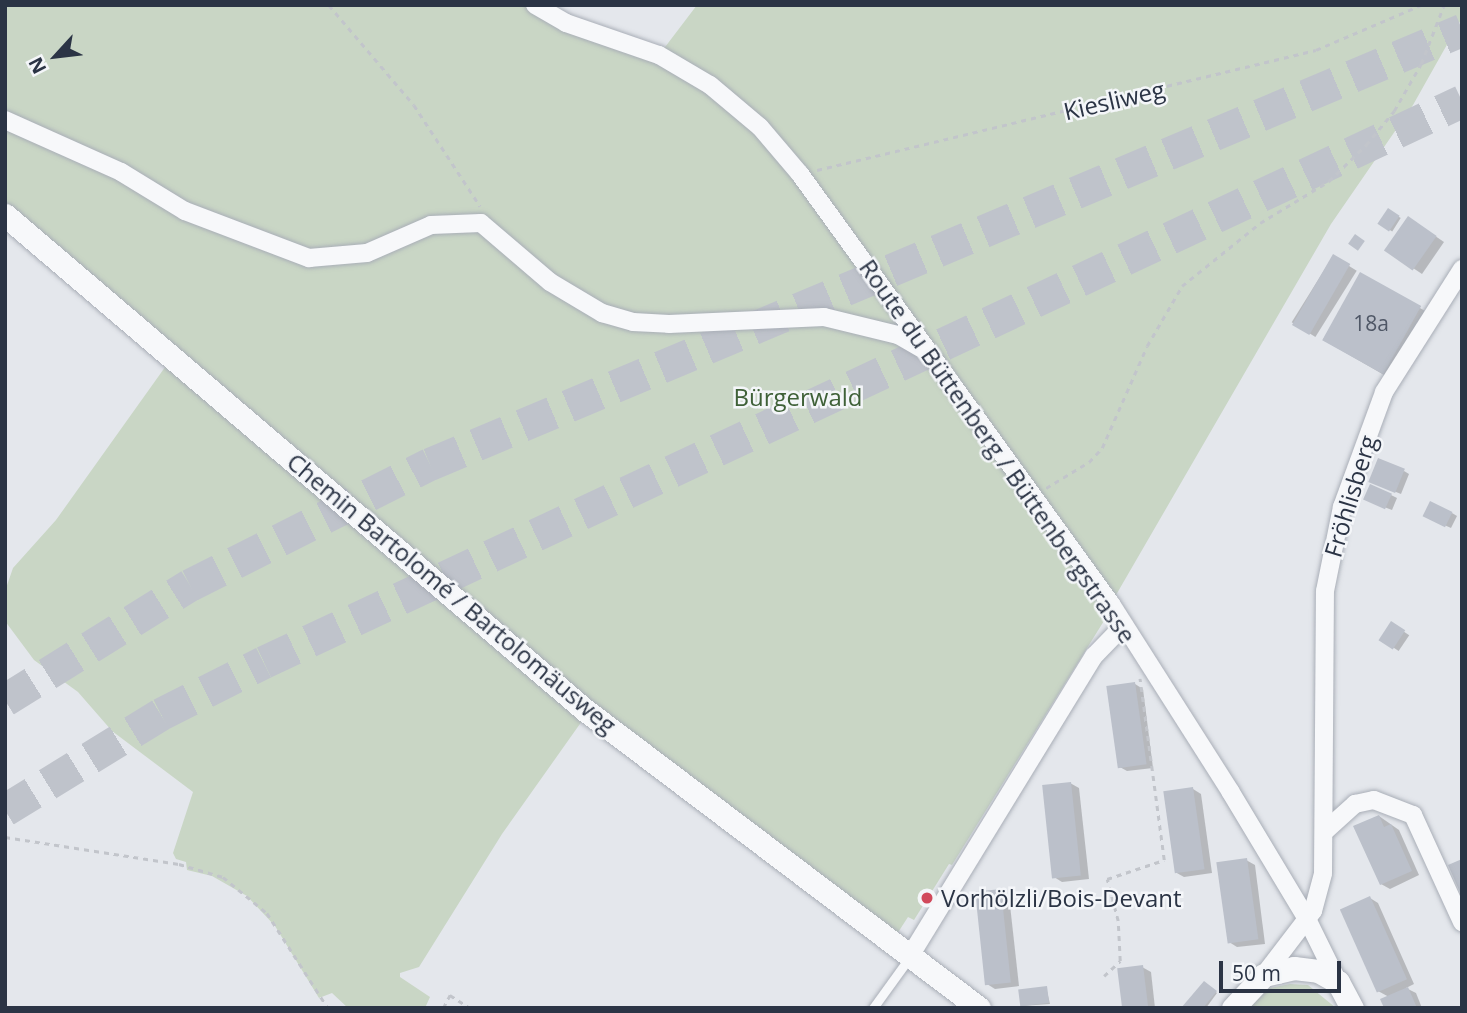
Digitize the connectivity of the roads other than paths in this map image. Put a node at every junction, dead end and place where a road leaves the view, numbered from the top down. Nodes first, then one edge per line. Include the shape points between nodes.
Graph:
1 (535, 5) edge
2 (5, 120) edge
3 (5, 215) edge
4 (1462, 269) edge
5 (931, 354) junction
6 (1124, 625) junction
7 (1324, 832) junction
8 (1307, 919) junction
9 (1462, 922) edge
10 (910, 956) junction
11 (1264, 975) junction
12 (1338, 982) junction
13 (873, 1008) edge
14 (979, 1008) edge
15 (1234, 1008) edge
16 (1352, 1008) edge

1 - 5 street, Route du Büttenberg / Büttenbergstrasse via 566,23 659,55 709,85 760,127 800,174
2 - 5 street via 121,172 185,211 310,258 367,253 431,225 481,223 550,282 602,313 633,322 669,324 824,317 898,335
3 - 10 street, Chemin Bartolomé / Bartolomäusweg via 585,710
4 - 7 street, Fröhlisberg via 1384,392 1342,507 1325,591
5 - 6 street, Route du Büttenberg / Büttenbergstrasse
6 - 8 street, Route du Büttenberg / Büttenbergstrasse
6 - 10 street via 1094,656
7 - 8 street, Fröhlisberg via 1318,900
7 - 9 street via 1355,804 1374,800 1413,814
8 - 11 street, Fröhlisberg
8 - 12 street, Route du Büttenberg / Büttenbergstrasse
10 - 13 lane
10 - 14 street, Chemin Bartolomé / Bartolomäusweg
11 - 12 street via 1307,968
11 - 15 street
12 - 16 street, Route du Büttenberg / Büttenbergstrasse

